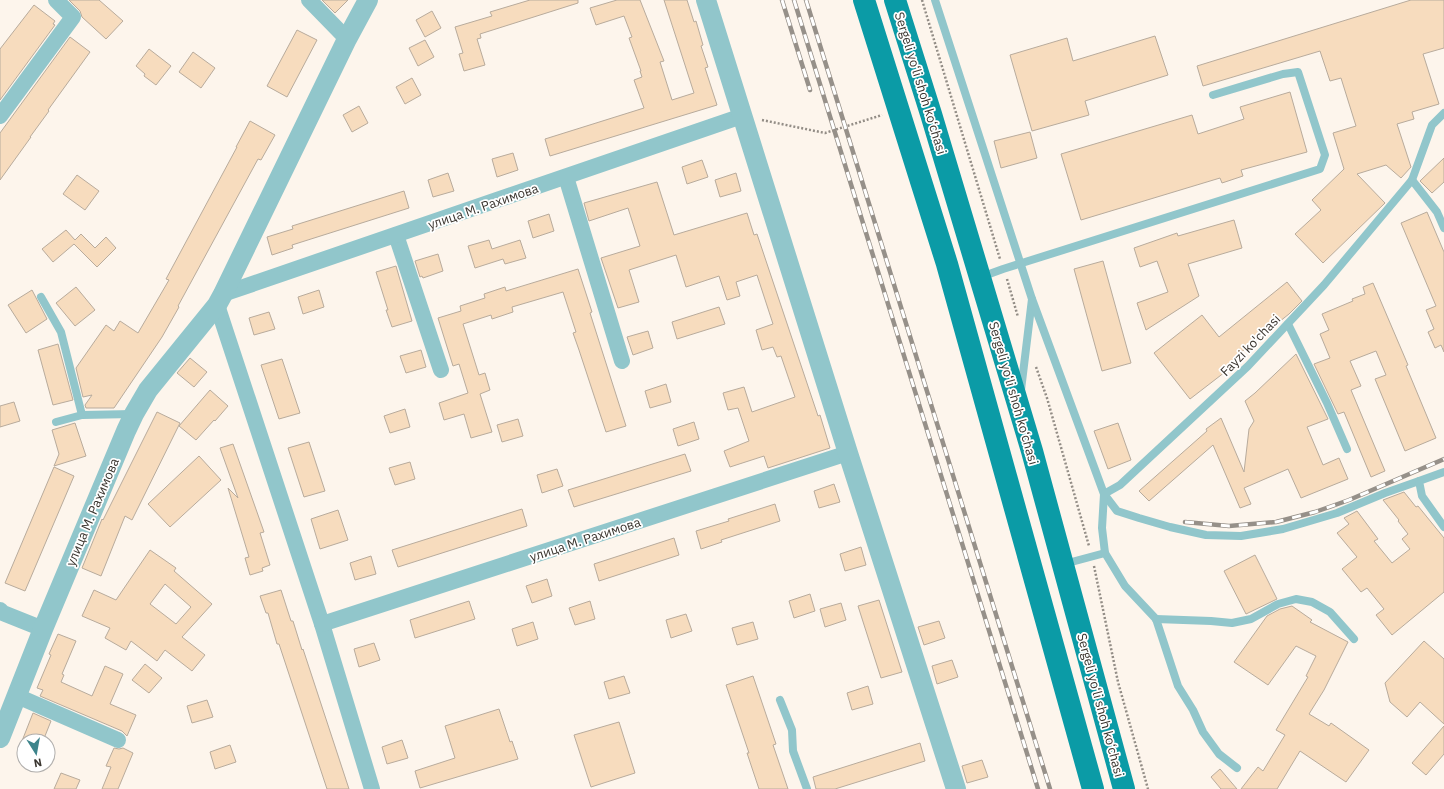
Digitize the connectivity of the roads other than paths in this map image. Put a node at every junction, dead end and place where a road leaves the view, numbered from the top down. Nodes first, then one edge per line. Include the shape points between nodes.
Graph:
1 (56, 0) edge
2 (310, 0) edge
3 (368, 0) edge
4 (706, 0) edge
5 (864, 0) edge
6 (895, 0) edge
7 (935, 0) edge
8 (347, 39) junction
9 (1214, 95) dead end
10 (1444, 112) edge
11 (0, 116) edge
12 (742, 116) junction
13 (566, 177) junction
14 (1412, 180) junction
15 (1444, 228) edge
16 (396, 235) junction
17 (1020, 263) junction
18 (980, 277) junction
19 (41, 297) dead end
20 (1032, 299) junction
21 (220, 300) junction
22 (1288, 324) junction
23 (622, 361) dead end
24 (441, 370) dead end
25 (1019, 408) junction
26 (134, 414) junction
27 (82, 415) junction
28 (56, 422) dead end
29 (1347, 449) dead end
30 (848, 453) junction
31 (1444, 472) edge
32 (1419, 481) junction
33 (1104, 494) junction
34 (1444, 527) edge
35 (1105, 553) junction
36 (1063, 564) junction
37 (0, 610) edge
38 (1156, 619) junction
39 (322, 624) junction
40 (43, 629) junction
41 (1354, 639) dead end
42 (17, 696) junction
43 (780, 700) dead end
44 (0, 738) edge
45 (118, 740) dead end
46 (1237, 768) dead end
47 (952, 788) edge
48 (372, 789) edge
49 (807, 789) edge
50 (1093, 789) edge
51 (1124, 789) edge

1 - 11 street via 73,17
2 - 8 street
3 - 8 street, улица М. Рахимова
4 - 12 street
5 - 50 main road via 951,279
6 - 18 main road, Sergeli yo‘li shoh ko‘chasi
7 - 17 lane
8 - 21 street, улица М. Рахимова
9 - 17 lane via 1283,74 1298,72 1325,155 1320,168
10 - 14 lane, Fayzi ko'chasi via 1432,125
12 - 13 street, улица М. Рахимова
12 - 30 street
13 - 16 street, улица М. Рахимова
13 - 23 street
14 - 15 lane via 1437,212
14 - 22 lane, Fayzi ko'chasi
16 - 21 street, улица М. Рахимова
16 - 24 street
17 - 18 lane
17 - 20 lane
18 - 25 main road, Sergeli yo‘li shoh ko‘chasi
19 - 27 lane via 61,332
20 - 25 lane
20 - 33 lane
21 - 26 street, улица М. Рахимова via 148,390
21 - 39 street
22 - 29 lane
22 - 33 lane, Fayzi ko'chasi via 1248,366 1120,485
25 - 36 main road, Sergeli yo‘li shoh ko‘chasi
26 - 27 lane
26 - 40 street, улица М. Рахимова
27 - 28 lane
30 - 39 street, улица М. Рахимова
30 - 47 street
31 - 32 lane
32 - 33 lane via 1337,513 1283,529 1241,536 1206,535 1170,528 1117,511
32 - 34 lane via 1422,496
33 - 35 lane via 1102,528
35 - 36 lane
35 - 38 lane via 1125,586
36 - 51 main road, Sergeli yo‘li shoh ko‘chasi
37 - 40 street
38 - 41 lane via 1232,623 1251,619 1278,604 1296,599 1312,602 1330,612
38 - 46 lane via 1178,686 1203,732 1218,754
39 - 48 street
40 - 42 street, улица М. Рахимова
42 - 44 street, улица М. Рахимова
42 - 45 street
43 - 49 lane via 792,730 793,751

